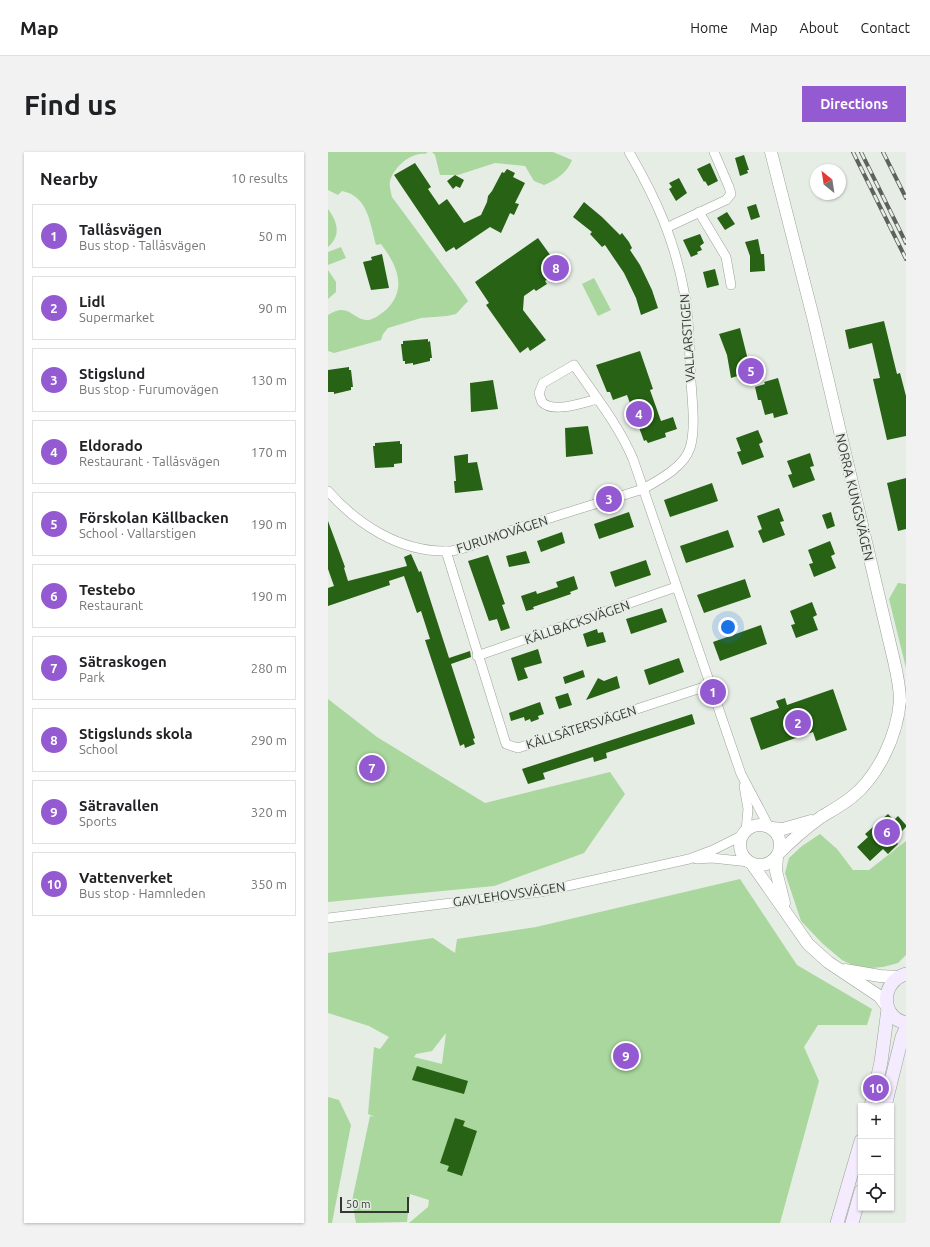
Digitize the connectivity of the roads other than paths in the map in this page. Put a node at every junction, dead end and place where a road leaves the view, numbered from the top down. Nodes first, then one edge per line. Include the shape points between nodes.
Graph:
1 (629, 152) edge
2 (714, 152) edge
3 (771, 152) edge
4 (699, 212) junction
5 (668, 227) junction
6 (731, 285) dead end
7 (598, 399) junction
8 (643, 489) junction
9 (328, 491) edge
10 (446, 551) junction
11 (676, 587) junction
12 (478, 656) junction
13 (710, 685) junction
14 (741, 774) junction
15 (821, 817) junction
16 (770, 827) junction
17 (744, 833) junction
18 (778, 855) junction
19 (689, 859) junction
20 (750, 863) junction
21 (787, 912) junction
22 (328, 918) edge
23 (838, 969) junction
24 (904, 974) edge
25 (887, 1007) junction
26 (906, 1023) edge
27 (906, 1029) edge
28 (872, 1103) edge
29 (885, 1103) edge
30 (858, 1151) edge
31 (858, 1202) edge
32 (837, 1223) edge
33 (852, 1223) edge

1 - 5 street, VALLARSTIGEN
2 - 4 street via 731,194 726,200
3 - 15 street, NORRA KUNGSVÄGEN via 814,321 898,679 900,700 892,738 866,782 853,796
4 - 5 street
4 - 6 street via 726,257
5 - 8 street, VALLARSTIGEN via 686,297 693,421 690,448 679,465
7 - 7 street via 574,365 543,383 539,393 542,402 563,408
7 - 8 street via 623,436
8 - 10 street, FURUMOVÄGEN via 499,534 461,549
8 - 11 street
9 - 10 street, FURUMOVÄGEN via 372,530 401,542
10 - 12 street, KÄLLSÄTERSVÄGEN
11 - 12 street, KÄLLBACKSVÄGEN
11 - 13 street
12 - 13 street, KÄLLSÄTERSVÄGEN via 506,744 518,748
13 - 14 street
14 - 16 street
14 - 17 street via 748,809
15 - 16 street, NORRA KUNGSVÄGEN via 783,829
15 - 18 street, NORRA KUNGSVÄGEN
16 - 17 street via 757,825
16 - 18 street via 780,839
17 - 19 street, GAVLEHOVSVÄGEN via 713,850
17 - 20 street via 740,847 744,858
18 - 20 street via 768,864
18 - 21 street via 776,871
19 - 20 street, GAVLEHOVSVÄGEN via 712,858
19 - 22 street, GAVLEHOVSVÄGEN via 540,892
20 - 21 street
21 - 23 street via 808,944
23 - 24 street via 874,976
23 - 25 street via 879,996
24 - 25 main road via 888,989
25 - 26 main road via 897,1020
25 - 28 main road via 881,1062
27 - 29 main road
30 - 32 main road
31 - 33 main road

